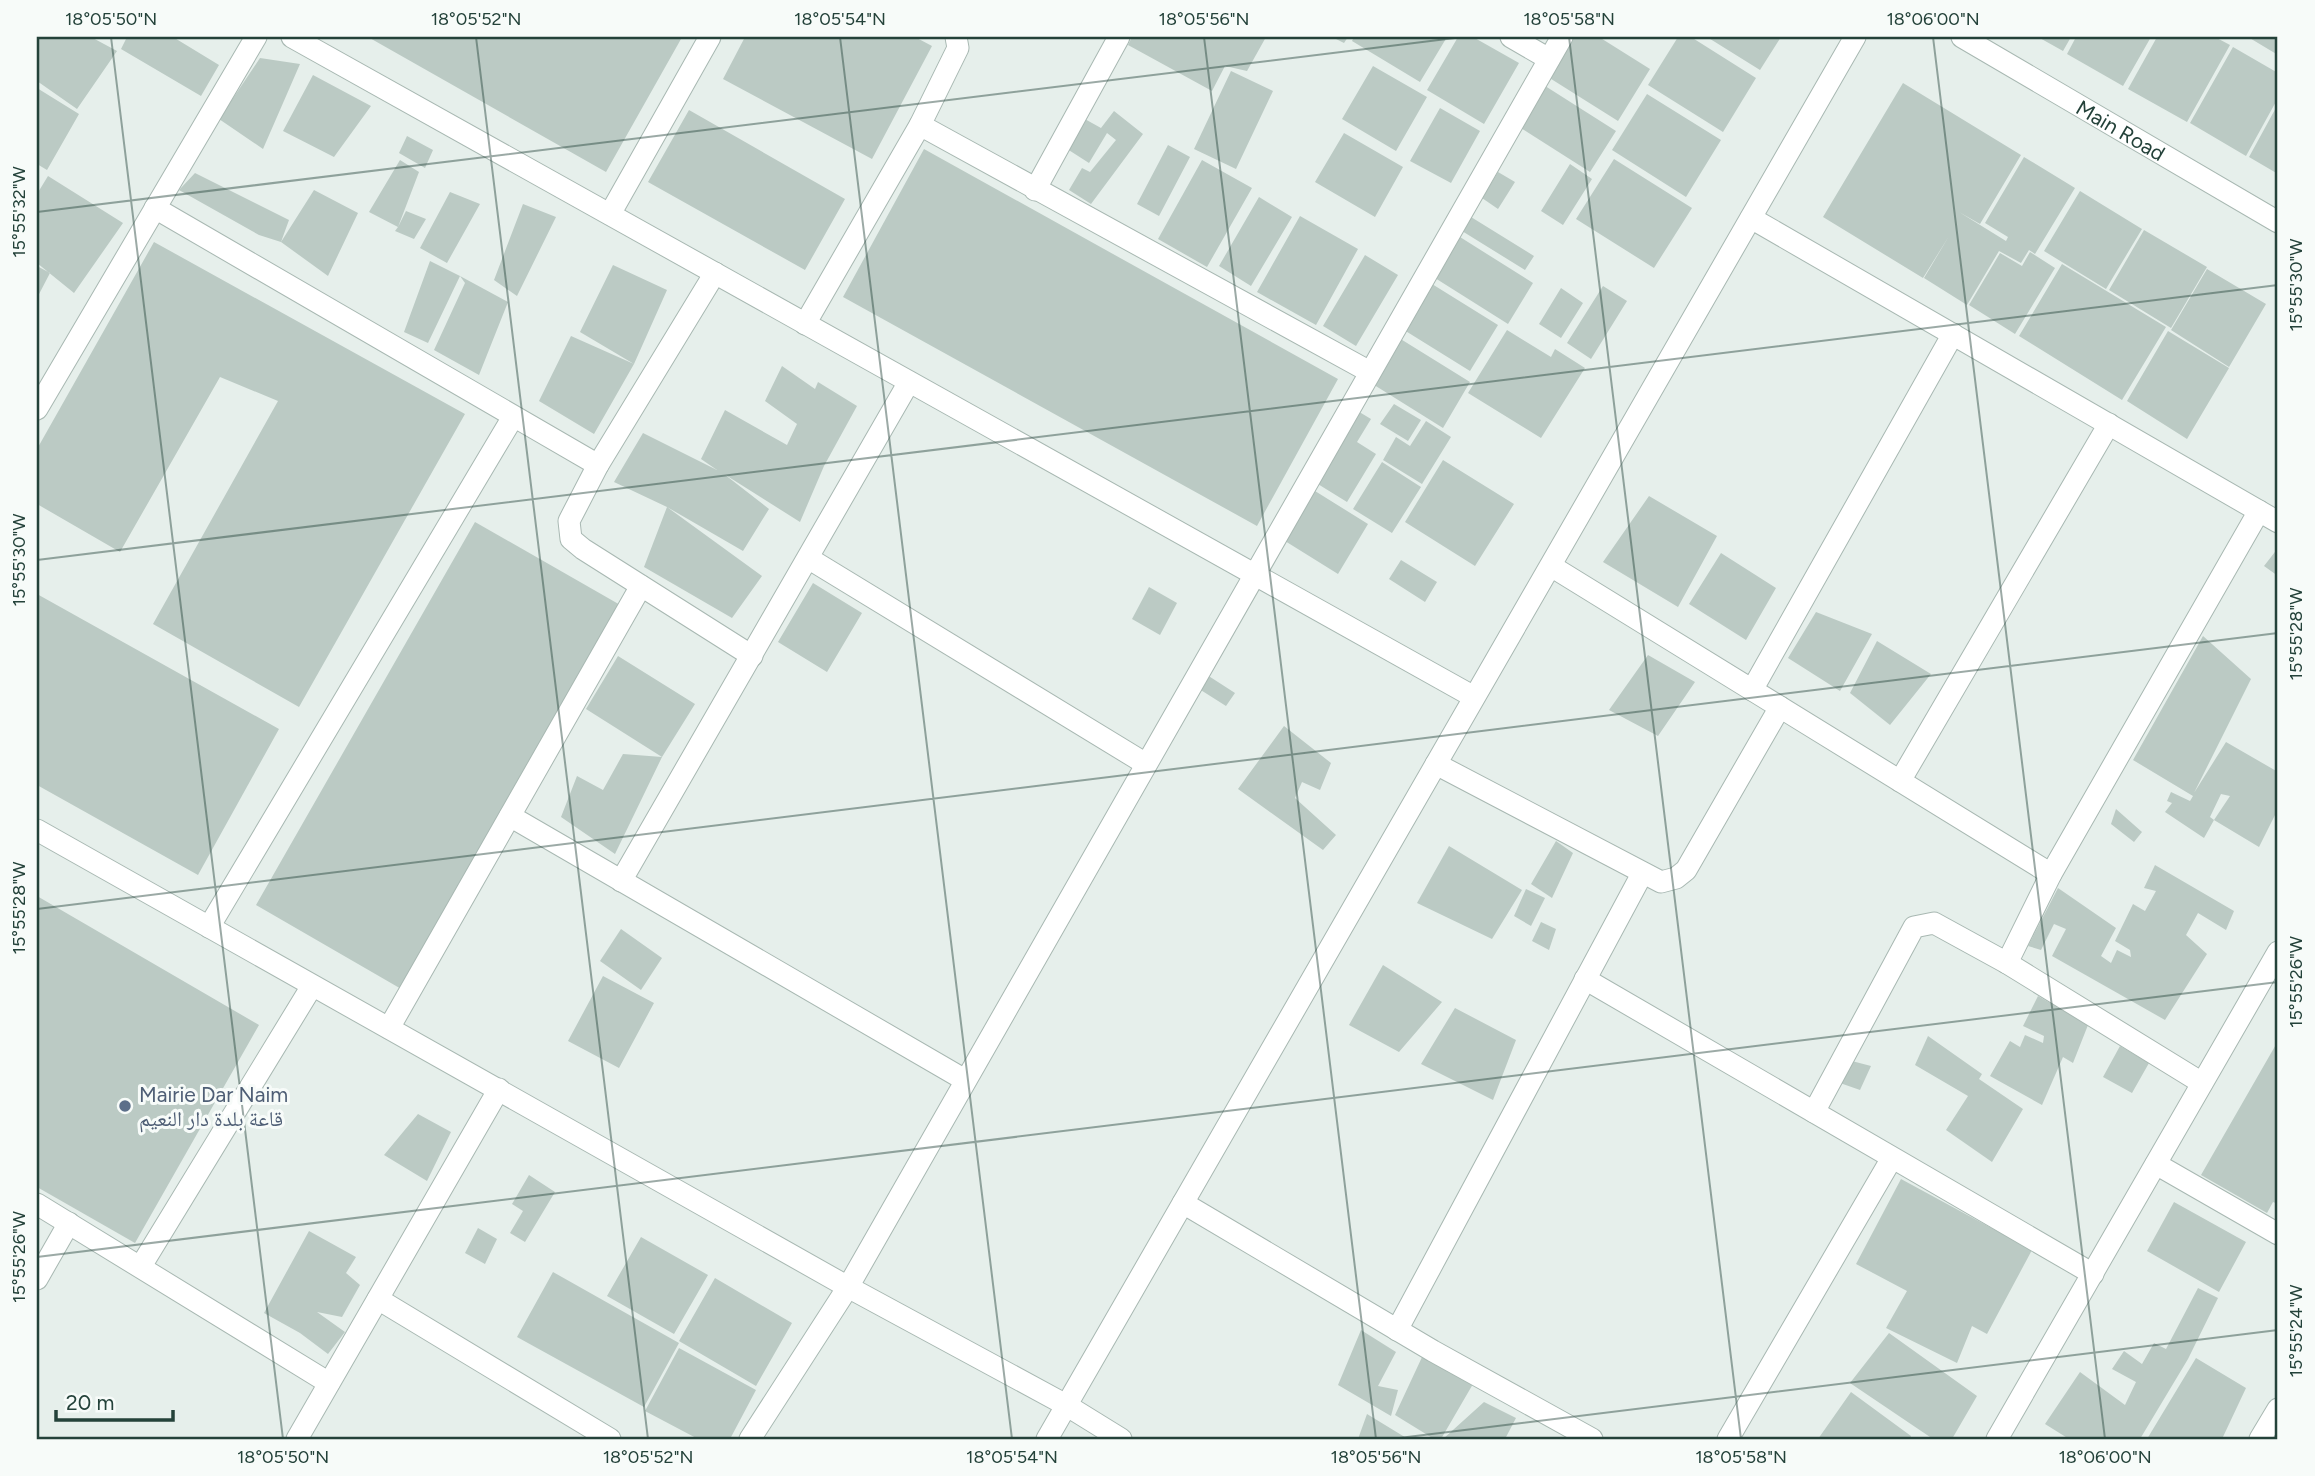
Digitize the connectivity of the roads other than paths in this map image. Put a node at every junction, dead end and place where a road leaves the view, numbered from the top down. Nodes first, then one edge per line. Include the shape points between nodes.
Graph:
1 (256, 37) edge
2 (292, 37) edge
3 (710, 37) edge
4 (956, 37) edge
5 (1119, 37) edge
6 (1511, 37) edge
7 (1562, 37) edge
8 (1855, 37) edge
9 (1962, 37) edge
10 (1549, 59) junction
11 (920, 125) junction
12 (1035, 190) junction
13 (155, 208) junction
14 (610, 215) junction
15 (1751, 218) junction
16 (2278, 222) edge
17 (715, 273) junction
18 (805, 324) junction
19 (1953, 334) junction
20 (1370, 372) junction
21 (909, 382) junction
22 (37, 409) edge
23 (513, 417) junction
24 (2109, 424) junction
25 (598, 465) junction
26 (2259, 511) junction
27 (2278, 522) edge
28 (808, 558) junction
29 (1551, 566) junction
30 (1255, 575) junction
31 (641, 586) junction
32 (752, 656) junction
33 (1752, 690) junction
34 (1474, 697) junction
35 (1780, 707) junction
36 (1146, 764) junction
37 (1436, 764) junction
38 (1900, 781) junction
39 (510, 816) junction
40 (39, 838) edge
41 (1642, 874) junction
42 (2051, 874) junction
43 (621, 881) junction
44 (209, 927) junction
45 (2278, 952) edge
46 (2007, 962) junction
47 (2272, 978) edge
48 (1585, 979) junction
49 (312, 986) junction
50 (389, 1028) junction
51 (965, 1080) junction
52 (2202, 1083) junction
53 (499, 1089) junction
54 (1815, 1112) junction
55 (1892, 1158) junction
56 (2156, 1164) junction
57 (1183, 1203) junction
58 (37, 1204) edge
59 (69, 1223) junction
60 (2278, 1234) edge
61 (141, 1266) junction
62 (2093, 1274) junction
63 (37, 1279) edge
64 (848, 1287) junction
65 (378, 1298) junction
66 (1396, 1330) junction
67 (330, 1383) junction
68 (1066, 1405) junction
69 (2278, 1409) edge
70 (297, 1439) edge
71 (610, 1439) edge
72 (750, 1439) edge
73 (1047, 1439) edge
74 (1121, 1439) edge
75 (1592, 1439) edge
76 (1728, 1439) edge
77 (1997, 1439) edge
78 (2260, 1439) edge

1 - 13 street
2 - 14 street
3 - 14 street
4 - 11 street via 958,48
5 - 12 street
6 - 10 street
7 - 10 street
8 - 15 street
9 - 16 street, Main Road
10 - 20 street
11 - 12 street
11 - 18 street
12 - 20 street
13 - 22 street
13 - 23 street
14 - 17 street
15 - 19 street
15 - 29 street
17 - 18 street
17 - 25 street
18 - 21 street
19 - 24 street
19 - 33 street
20 - 30 street
21 - 28 street
21 - 30 street
23 - 25 street
23 - 44 street
24 - 26 street
24 - 38 street
25 - 31 street via 569,521 571,539
26 - 27 street
26 - 42 street
28 - 32 street
28 - 36 street
29 - 33 street
29 - 34 street
30 - 34 street
30 - 36 street
31 - 32 street
31 - 39 street
32 - 43 street
33 - 35 street
34 - 37 street
35 - 38 street
35 - 41 street via 1686,870 1661,882
36 - 51 street
37 - 41 street
37 - 57 street
38 - 42 street
39 - 43 street
39 - 50 street
40 - 44 street
41 - 48 street
42 - 46 street
43 - 51 street
44 - 49 street
45 - 47 street
46 - 52 street
46 - 54 street via 1934,923 1914,927
47 - 52 street
48 - 54 street
48 - 66 street
49 - 50 street
49 - 61 street
50 - 53 street
51 - 64 street
52 - 56 street
53 - 64 street
53 - 65 street
54 - 55 street
55 - 62 street
55 - 76 street
56 - 60 street
56 - 62 street
57 - 66 street
57 - 68 street
58 - 59 street
59 - 61 street
59 - 63 street
61 - 67 street
62 - 77 street
64 - 68 street
64 - 72 street
65 - 67 street
65 - 71 street
66 - 75 street
67 - 70 street
68 - 73 street
68 - 74 street
69 - 78 street

